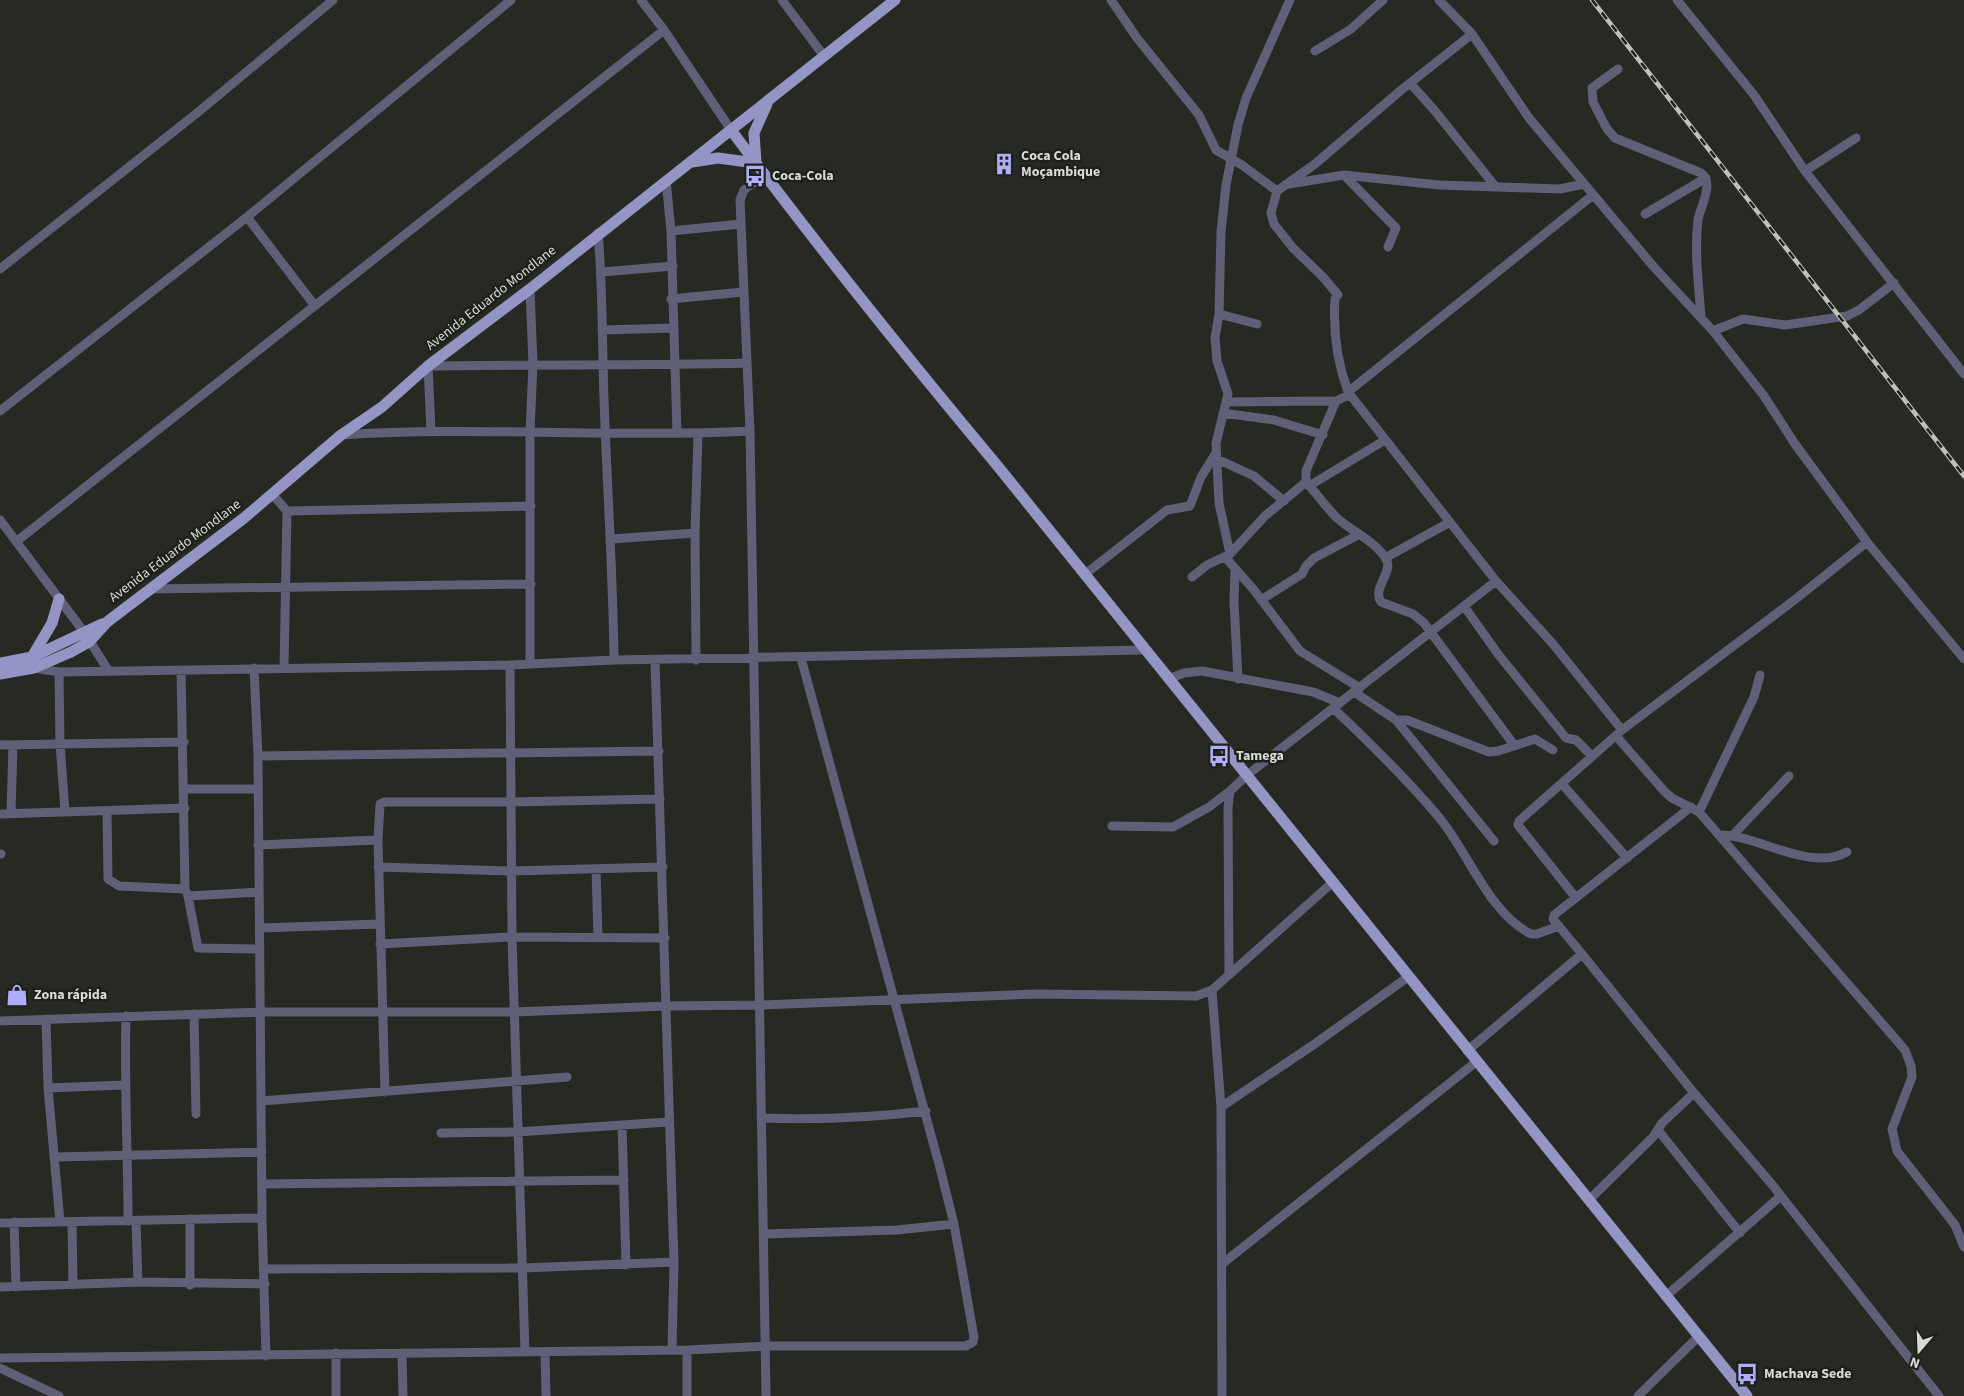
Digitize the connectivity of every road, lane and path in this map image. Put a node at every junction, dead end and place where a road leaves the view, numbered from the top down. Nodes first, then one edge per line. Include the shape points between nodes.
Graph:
1 (333, 0) edge
2 (511, 0) edge
3 (641, 0) edge
4 (782, 0) edge
5 (894, 0) edge
6 (1111, 0) edge
7 (1383, 0) edge
8 (1440, 0) edge
9 (1676, 0) edge
10 (1286, 1) edge
11 (664, 30) junction
12 (1472, 34) junction
13 (1315, 51) dead end
14 (824, 56) junction
15 (1618, 69) dead end
16 (1410, 83) junction
17 (767, 102) junction
18 (731, 130) junction
19 (1856, 138) dead end
20 (1231, 158) junction
21 (690, 162) junction
22 (756, 164) junction
23 (1805, 171) junction
24 (764, 175) junction
25 (1344, 175) junction
26 (1706, 178) junction
27 (666, 180) junction
28 (1584, 184) junction
29 (1494, 186) junction
30 (1280, 188) junction
31 (1593, 195) junction
32 (1645, 214) dead end
33 (246, 217) junction
34 (741, 224) junction
35 (671, 232) junction
36 (598, 233) junction
37 (1388, 247) dead end
38 (673, 266) junction
39 (0, 268) edge
40 (602, 272) junction
41 (1894, 283) junction
42 (530, 289) junction
43 (743, 292) junction
44 (672, 299) junction
45 (315, 306) junction
46 (1219, 314) junction
47 (1701, 318) junction
48 (1257, 324) dead end
49 (674, 328) junction
50 (602, 330) junction
51 (1713, 331) junction
52 (747, 363) junction
53 (533, 364) junction
54 (674, 365) junction
55 (428, 366) junction
56 (603, 366) junction
57 (1964, 374) edge
58 (1349, 393) junction
59 (1336, 401) junction
60 (1226, 402) junction
61 (0, 411) edge
62 (1223, 413) junction
63 (431, 430) junction
64 (750, 431) junction
65 (530, 432) junction
66 (605, 432) junction
67 (676, 433) junction
68 (698, 434) junction
69 (341, 435) junction
70 (1322, 435) junction
71 (1385, 440) junction
72 (1216, 456) junction
73 (1308, 484) junction
74 (272, 494) junction
75 (1284, 501) junction
76 (531, 506) junction
77 (287, 510) junction
78 (0, 520) edge
79 (1450, 522) junction
80 (695, 533) junction
81 (1358, 535) junction
82 (612, 539) junction
83 (17, 541) junction
84 (1867, 542) junction
85 (1227, 555) junction
86 (1384, 558) junction
87 (1235, 570) junction
88 (1084, 575) junction
89 (1192, 577) dead end
90 (1496, 582) junction
91 (531, 584) junction
92 (285, 588) junction
93 (150, 589) junction
94 (59, 599) junction
95 (1261, 600) junction
96 (1464, 606) junction
97 (1431, 631) junction
98 (86, 637) junction
99 (1960, 647) edge
100 (1144, 650) junction
101 (801, 658) junction
102 (752, 659) junction
103 (1964, 659) edge
104 (614, 660) junction
105 (696, 660) junction
106 (655, 661) junction
107 (33, 663) junction
108 (0, 664) edge
109 (530, 664) junction
110 (510, 665) junction
111 (284, 667) junction
112 (254, 668) junction
113 (108, 670) junction
114 (181, 670) junction
115 (59, 672) junction
116 (0, 674) edge
117 (1760, 675) dead end
118 (1168, 679) junction
119 (1238, 679) junction
120 (1357, 690) junction
121 (1336, 706) junction
122 (1396, 720) junction
123 (1619, 733) junction
124 (184, 742) junction
125 (60, 744) junction
126 (0, 745) edge
127 (13, 745) junction
128 (1514, 745) junction
129 (1553, 750) dead end
130 (659, 752) junction
131 (510, 755) junction
132 (258, 756) junction
133 (1592, 756) junction
134 (1246, 776) junction
135 (1788, 776) dead end
136 (1562, 784) junction
137 (185, 789) junction
138 (257, 789) junction
139 (1230, 791) junction
140 (660, 799) junction
141 (510, 802) junction
142 (1691, 807) junction
143 (185, 808) junction
144 (65, 811) junction
145 (107, 811) junction
146 (1700, 812) junction
147 (0, 814) edge
148 (11, 814) junction
149 (1112, 826) dead end
150 (1720, 835) junction
151 (1733, 835) junction
152 (378, 840) junction
153 (1494, 841) dead end
154 (258, 845) junction
155 (1847, 852) dead end
156 (1627, 858) junction
157 (378, 866) junction
158 (662, 867) junction
159 (596, 869) junction
160 (511, 871) junction
161 (1333, 882) junction
162 (259, 892) junction
163 (186, 893) junction
164 (1576, 898) junction
165 (380, 924) junction
166 (1559, 926) junction
167 (260, 928) junction
168 (512, 937) junction
169 (598, 938) junction
170 (665, 938) junction
171 (380, 944) junction
172 (260, 949) junction
173 (1582, 954) junction
174 (1229, 975) junction
175 (1408, 977) junction
176 (1212, 990) junction
177 (893, 1000) junction
178 (666, 1006) junction
179 (761, 1006) junction
180 (381, 1011) junction
181 (260, 1012) junction
182 (514, 1012) junction
183 (194, 1014) junction
184 (126, 1016) junction
185 (46, 1019) junction
186 (0, 1022) edge
187 (1467, 1051) junction
188 (1476, 1062) junction
189 (567, 1077) dead end
190 (516, 1080) junction
191 (124, 1086) junction
192 (48, 1088) junction
193 (385, 1092) junction
194 (1694, 1093) junction
195 (261, 1101) junction
196 (1221, 1107) junction
197 (926, 1111) junction
198 (196, 1114) dead end
199 (761, 1118) junction
200 (668, 1122) junction
201 (622, 1125) junction
202 (1658, 1130) junction
203 (518, 1132) junction
204 (441, 1133) dead end
205 (262, 1152) junction
206 (128, 1154) junction
207 (56, 1157) junction
208 (624, 1180) junction
209 (519, 1181) junction
210 (263, 1184) junction
211 (1781, 1196) junction
212 (1590, 1199) junction
213 (262, 1218) junction
214 (190, 1219) junction
215 (132, 1221) junction
216 (14, 1222) junction
217 (60, 1222) junction
218 (72, 1222) junction
219 (0, 1223) edge
220 (954, 1224) junction
221 (1740, 1232) junction
222 (765, 1234) junction
223 (1964, 1247) edge
224 (674, 1262) junction
225 (1222, 1264) junction
226 (626, 1265) junction
227 (523, 1268) junction
228 (264, 1269) junction
229 (138, 1282) junction
230 (190, 1284) junction
231 (265, 1284) junction
232 (73, 1285) junction
233 (0, 1287) edge
234 (16, 1287) junction
235 (1666, 1296) junction
236 (1699, 1336) junction
237 (766, 1346) junction
238 (672, 1350) junction
239 (687, 1350) junction
240 (525, 1352) junction
241 (545, 1352) junction
242 (336, 1353) junction
243 (402, 1353) junction
244 (266, 1356) junction
245 (0, 1358) edge
246 (0, 1368) edge
247 (59, 1396) edge
248 (336, 1396) edge
249 (403, 1396) edge
250 (546, 1396) edge
251 (687, 1396) edge
252 (766, 1396) edge
253 (1222, 1396) edge
254 (1638, 1396) edge
255 (1748, 1396) edge
256 (1939, 1396) edge

1 - 39 street via 197,113
2 - 33 street
3 - 11 street
4 - 14 street
5 - 14 main road, Avenida Eduardo Mondlane
6 - 20 street via 1199,115 1216,150
7 - 13 street via 1351,29
8 - 12 street
9 - 23 street via 1754,95
10 - 20 street via 1246,98
11 - 18 street
11 - 45 street
12 - 16 street
12 - 28 street via 1529,118
14 - 17 main road, Avenida Eduardo Mondlane
15 - 26 street via 1592,88 1593,102 1607,129 1624,143 1701,173
16 - 29 street
16 - 30 street via 1328,154
17 - 18 main road, Avenida Eduardo Mondlane
17 - 22 main road via 754,133
18 - 21 main road, Avenida Eduardo Mondlane
18 - 22 main road
19 - 23 street
20 - 30 street
20 - 46 street via 1221,232
21 - 22 main road via 718,158
21 - 27 main road, Avenida Eduardo Mondlane
22 - 24 main road
23 - 41 street
24 - 34 street via 744,190 740,200
24 - 88 main road via 902,352
25 - 29 street
25 - 30 street
25 - 37 street via 1396,228
26 - 32 street
26 - 47 street via 1698,222
27 - 35 street
27 - 36 main road, Avenida Eduardo Mondlane
28 - 29 street via 1560,189
28 - 31 street
30 - 58 street via 1271,213 1274,224 1337,297 1334,319 1336,342 1341,372
31 - 47 street
31 - 58 street
33 - 45 street
33 - 61 street
34 - 35 street
34 - 43 street
35 - 38 street
36 - 40 street
36 - 42 main road, Avenida Eduardo Mondlane
38 - 40 street
38 - 44 street
40 - 50 street
41 - 51 street via 1847,316 1785,325 1743,319
41 - 57 street
42 - 53 street
42 - 55 main road, Avenida Eduardo Mondlane
43 - 44 street
43 - 52 street
44 - 49 street
45 - 83 street
46 - 48 street
46 - 60 street via 1215,350 1226,385
47 - 51 street
49 - 50 street
49 - 54 street
50 - 56 street
51 - 84 street via 1764,396
52 - 54 street
52 - 64 street
53 - 55 street
53 - 56 street
53 - 65 street
54 - 56 street
54 - 67 street
55 - 63 street
55 - 69 main road, Avenida Eduardo Mondlane via 382,407
56 - 66 street
58 - 59 street
58 - 71 street
59 - 60 street
59 - 70 street
60 - 62 street
62 - 70 street via 1274,420
62 - 72 street via 1218,428
63 - 65 street
63 - 69 street
64 - 68 street
64 - 102 street
65 - 66 street
65 - 76 street
66 - 67 street
66 - 82 street
67 - 68 street
68 - 80 street
69 - 74 main road, Avenida Eduardo Mondlane
70 - 73 street via 1306,471
71 - 73 street
71 - 79 street
72 - 75 street via 1254,476
72 - 85 street
72 - 88 street via 1202,477 1190,506 1167,510
73 - 75 street
73 - 81 street
74 - 77 street
74 - 93 main road, Avenida Eduardo Mondlane
75 - 85 street
76 - 77 street
76 - 91 street
77 - 92 street
78 - 83 street
79 - 86 street
79 - 90 street
80 - 82 street
80 - 105 street
81 - 86 street via 1373,544
81 - 95 street via 1314,558 1302,574
82 - 104 street
83 - 94 street
84 - 99 street
84 - 123 street
85 - 87 street
85 - 89 street
86 - 97 street via 1388,566 1379,598 1387,605 1413,614
87 - 95 street
87 - 119 street
88 - 100 main road
90 - 96 street
90 - 123 street via 1553,644
91 - 92 street
91 - 109 street
92 - 93 street
92 - 111 street
93 - 98 main road, Avenida Eduardo Mondlane
94 - 98 street
94 - 107 main road via 52,623
95 - 120 street via 1300,651
96 - 97 street
96 - 133 street via 1566,738 1576,740
97 - 120 street
97 - 128 street
98 - 107 main road, Avenida Eduardo Mondlane
98 - 113 street
99 - 103 street
100 - 101 street
100 - 118 main road
101 - 102 street
101 - 177 street
102 - 105 street
102 - 179 street
104 - 106 street
104 - 109 street
105 - 106 street
106 - 130 street
107 - 108 main road, Avenida Eduardo Mondlane
107 - 115 street
107 - 116 main road, Avenida Eduardo Mondlane
109 - 110 street
110 - 111 street
110 - 131 street
111 - 112 street
112 - 114 street
112 - 132 street
113 - 114 street
113 - 115 street
114 - 124 street
115 - 125 street
117 - 146 street via 1754,697
118 - 119 street via 1193,671
118 - 134 main road
119 - 121 street via 1313,692
120 - 121 street
120 - 122 street
121 - 134 street
121 - 166 street via 1438,815 1497,905 1530,934
122 - 128 street via 1407,720 1490,752
122 - 153 street
123 - 133 street
123 - 142 street via 1665,792
124 - 125 street
124 - 137 street
125 - 127 street
125 - 144 street
126 - 127 street
127 - 148 street
128 - 129 street via 1535,739
130 - 131 street
130 - 140 street
131 - 132 street
131 - 141 street
132 - 138 street
133 - 136 street
134 - 139 street
134 - 161 main road
135 - 151 street
136 - 156 street
136 - 164 street via 1518,825
137 - 138 street
137 - 143 street
138 - 154 street
139 - 149 street via 1173,827
139 - 174 street
140 - 141 street
140 - 158 street
141 - 152 street via 385,802 379,808
141 - 160 street
142 - 146 street
142 - 156 street
143 - 145 street
143 - 163 street
144 - 145 street
144 - 148 street
145 - 163 street via 108,879 120,886
146 - 150 street
147 - 148 street
150 - 151 street
150 - 223 street via 1905,1050 1912,1077 1892,1129 1897,1151 1955,1225
151 - 155 street via 1812,857 1836,858
152 - 154 street
152 - 157 street
154 - 162 street
156 - 164 street
157 - 160 street
157 - 165 street
158 - 159 street
158 - 170 street
159 - 160 street
159 - 169 street
160 - 168 street
161 - 174 street
161 - 175 main road
162 - 163 street
162 - 167 street
163 - 172 street via 198,948
164 - 166 street via 1552,917
165 - 167 street
165 - 171 street
166 - 173 street
167 - 172 street
168 - 169 street
168 - 171 street
168 - 182 street
169 - 170 street
170 - 178 street
171 - 180 street
172 - 181 street
173 - 187 street
173 - 194 street
174 - 176 street
175 - 187 main road
175 - 196 street
176 - 177 street via 1196,996 1036,994
176 - 196 street
177 - 179 street
177 - 197 street
178 - 179 street
178 - 182 street
178 - 200 street
179 - 199 street
180 - 181 street
180 - 182 street
180 - 193 street
181 - 183 street
181 - 195 street
182 - 190 street
183 - 184 street
183 - 198 street
184 - 185 street
184 - 191 street
185 - 186 street
185 - 192 street
187 - 188 main road
188 - 212 main road
188 - 225 street
189 - 190 street
190 - 193 street
190 - 203 street
191 - 192 street
191 - 206 street
192 - 207 street
193 - 195 street
194 - 202 street
194 - 211 street
195 - 205 street
196 - 225 street
197 - 199 street via 833,1120
197 - 220 street
199 - 222 street
200 - 201 street
200 - 224 street
201 - 203 street
201 - 208 street
202 - 212 street
202 - 221 street
203 - 204 street
203 - 209 street
205 - 206 street
205 - 210 street
206 - 207 street
206 - 215 street
207 - 217 street
208 - 209 street
208 - 226 street
209 - 210 street
209 - 227 street
210 - 213 street
211 - 221 street
211 - 256 street
212 - 235 main road
213 - 214 street
213 - 228 street
214 - 215 street
214 - 230 street
215 - 218 street
215 - 229 street
216 - 217 street
216 - 219 street
216 - 234 street
217 - 218 street
218 - 232 street
220 - 222 street via 897,1230
220 - 237 street via 973,1342 966,1346
221 - 235 street
222 - 237 street
224 - 226 street
224 - 238 street
225 - 253 street
226 - 227 street
227 - 228 street
227 - 240 street
228 - 231 street
229 - 230 street
229 - 232 street
230 - 231 street
231 - 244 street
232 - 234 street
233 - 234 street
235 - 236 main road
236 - 254 street
236 - 255 main road
237 - 239 street
237 - 252 street
238 - 239 street
238 - 241 street
239 - 251 street
240 - 241 street
240 - 243 street
241 - 250 street
242 - 243 street
242 - 244 street
242 - 248 street
243 - 249 street
244 - 245 street
246 - 247 street

